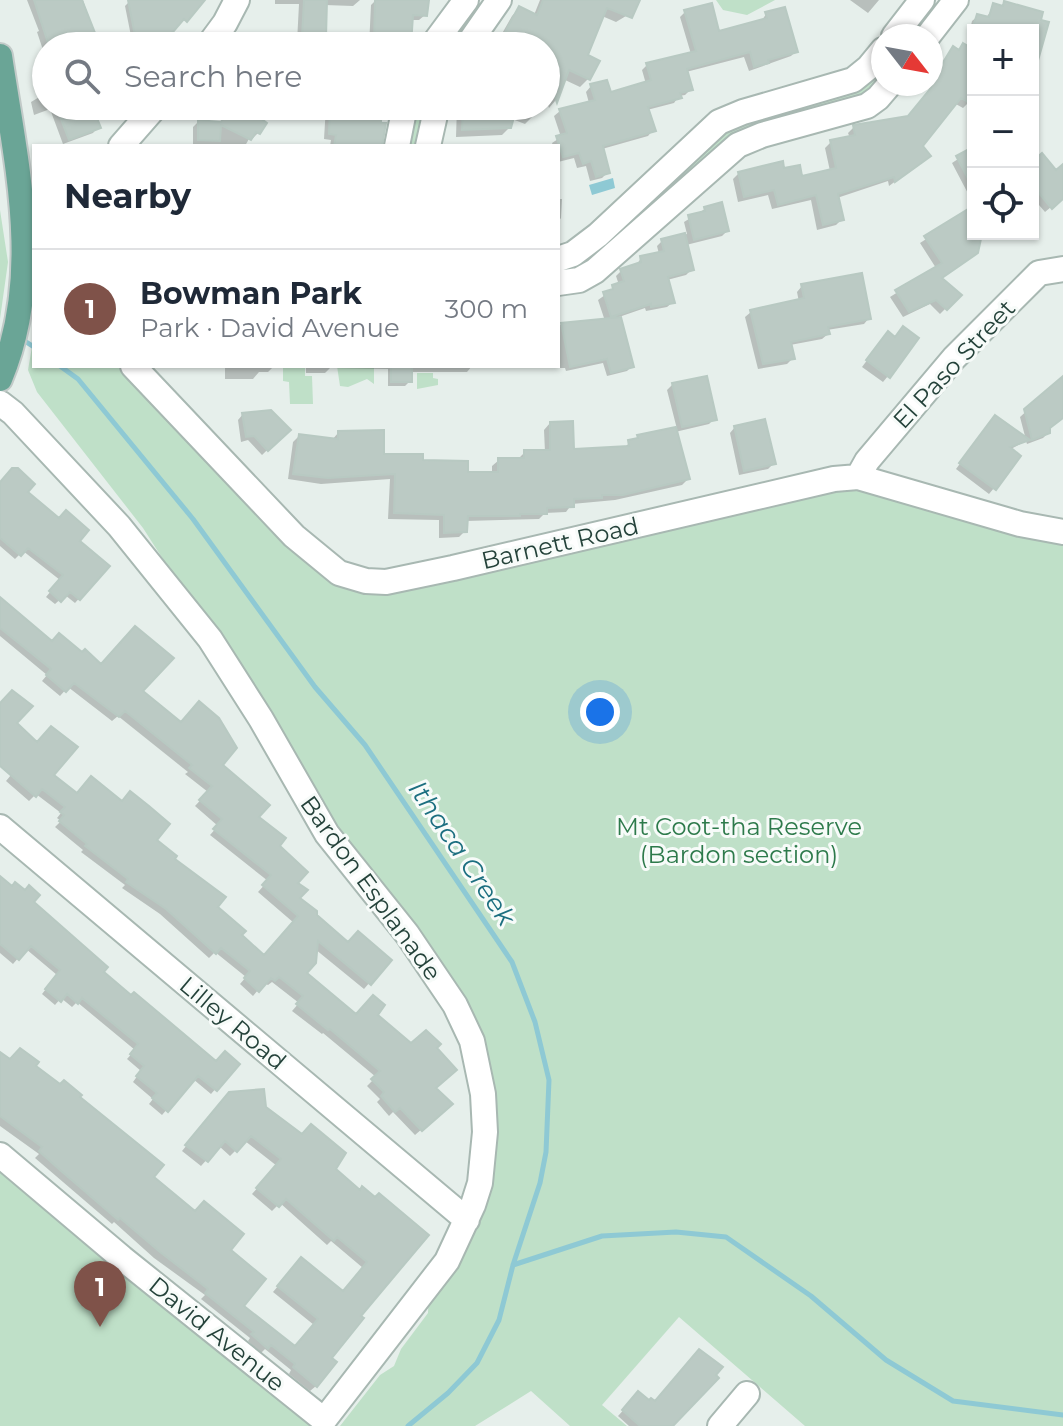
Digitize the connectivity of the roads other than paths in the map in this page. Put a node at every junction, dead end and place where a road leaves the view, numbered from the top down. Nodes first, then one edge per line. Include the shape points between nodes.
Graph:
1 (237, 0) edge
2 (466, 0) edge
3 (499, 0) edge
4 (922, 0) edge
5 (956, 0) edge
6 (903, 24) edge
7 (937, 24) edge
8 (218, 32) edge
9 (442, 32) edge
10 (477, 32) edge
11 (0, 56) edge
12 (871, 65) edge
13 (880, 96) edge
14 (144, 120) edge
15 (402, 120) edge
16 (434, 120) edge
17 (123, 144) edge
18 (397, 144) edge
19 (428, 144) edge
20 (28, 203) edge
21 (560, 258) edge
22 (1063, 269) edge
23 (29, 281) edge
24 (560, 283) edge
25 (135, 368) edge
26 (0, 379) edge
27 (0, 403) edge
28 (858, 477) junction
29 (1063, 532) edge
30 (0, 827) edge
31 (0, 1155) edge
32 (467, 1220) junction
33 (747, 1394) dead end
34 (324, 1420) joint
35 (720, 1426) edge

1 - 8 street
2 - 9 street
3 - 10 street
4 - 6 street
5 - 7 street
11 - 20 main road
12 - 21 street via 853,80 719,122 598,235
13 - 24 street via 867,106 738,145 595,271
14 - 17 street
15 - 18 street
16 - 19 street
20 - 23 main road
22 - 28 street, El Paso Street via 1039,273 954,358
23 - 26 main road
25 - 28 street, Barnett Road via 294,536 339,573 366,581 440,571
27 - 32 street, Bardon Esplanade via 119,526 210,639 327,834 407,934 455,1005 472,1041 485,1119 480,1183
28 - 29 street, Barnett Road
30 - 32 street, Lilley Road
31 - 34 street, David Avenue
32 - 34 street, Bardon Esplanade via 429,1288
33 - 35 street

